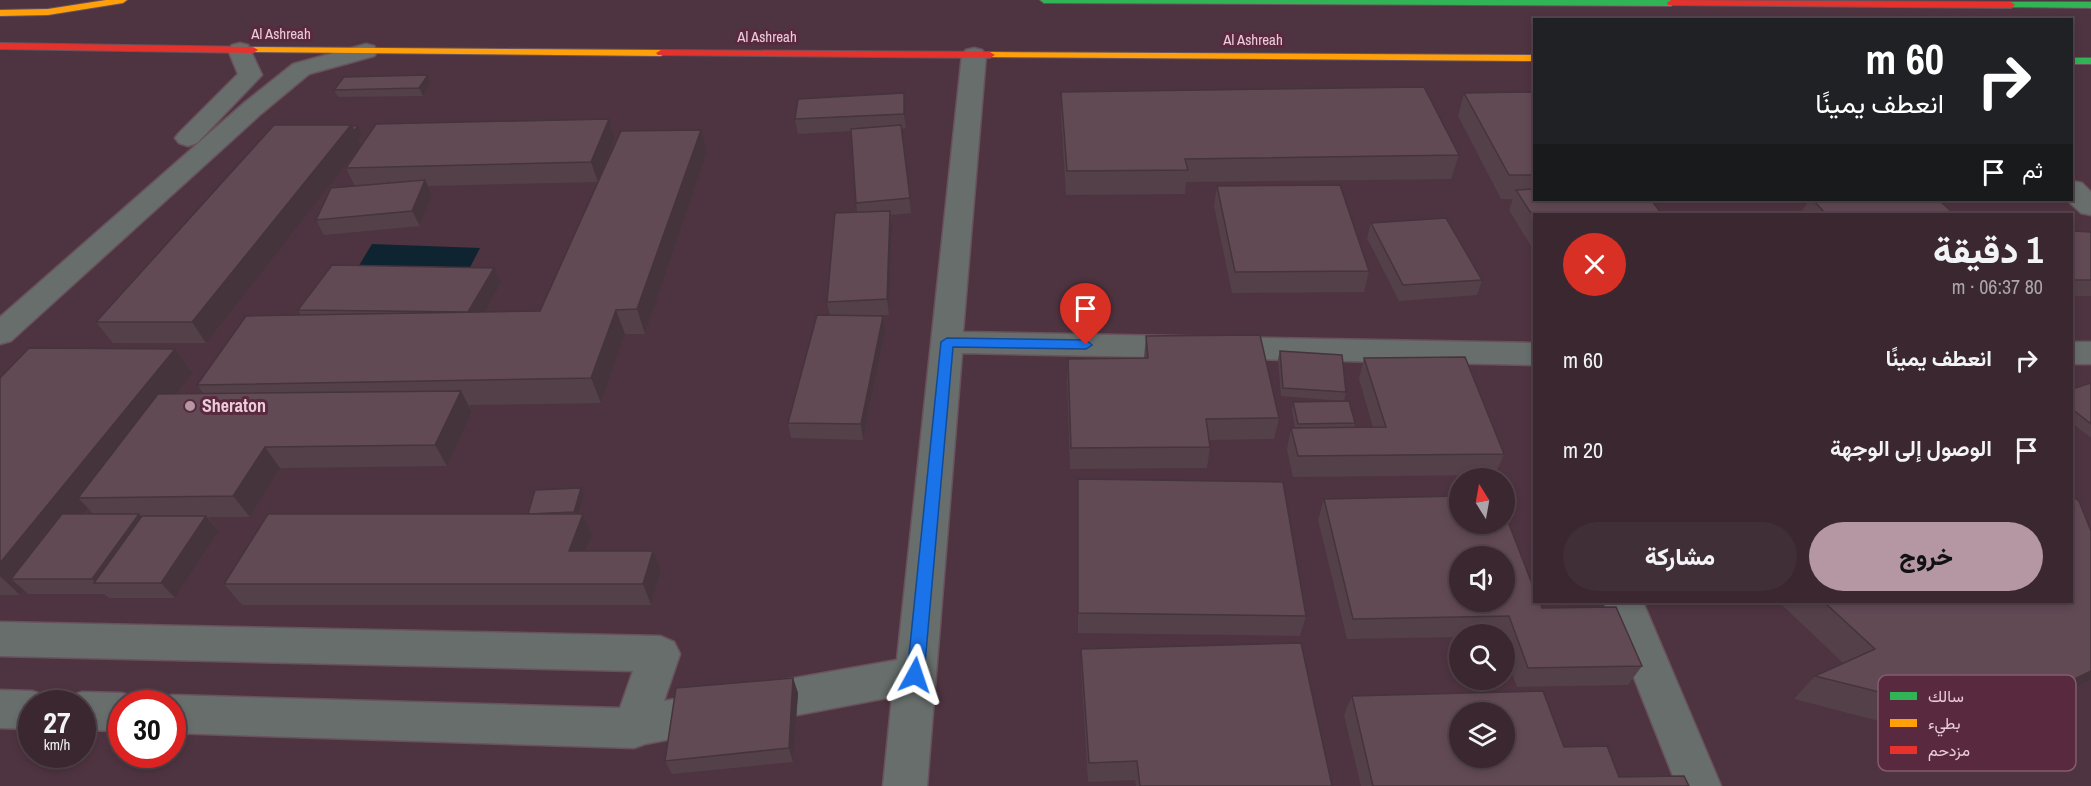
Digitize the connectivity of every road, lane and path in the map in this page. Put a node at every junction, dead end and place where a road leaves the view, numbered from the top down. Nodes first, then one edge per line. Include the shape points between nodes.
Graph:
1 (123, 0) edge
2 (1044, 0) edge
3 (1389, 2) edge
4 (2091, 5) edge
5 (0, 13) edge
6 (0, 46) edge
7 (240, 50) junction
8 (366, 51) junction
9 (974, 55) junction
10 (1533, 58) edge
11 (2073, 61) edge
12 (2091, 61) edge
13 (2073, 190) edge
14 (2091, 207) edge
15 (0, 305) edge
16 (0, 334) edge
17 (947, 342) junction
18 (2091, 352) edge
19 (2073, 353) edge
20 (1531, 363) edge
21 (1624, 603) edge
22 (0, 639) edge
23 (915, 675) junction
24 (0, 709) edge
25 (18, 710) edge
26 (186, 714) edge
27 (634, 726) junction
28 (905, 786) edge
29 (1700, 786) edge

1 - 5 street via 48,12
2 - 3 street
3 - 4 street
6 - 7 street, Al Ashreah
7 - 8 street, Al Ashreah
7 - 15 street via 250,75 243,83 155,170
8 - 9 street, Al Ashreah
8 - 16 street via 301,69
9 - 10 street, Al Ashreah
9 - 17 street
11 - 12 street
13 - 14 street
17 - 20 street
17 - 23 street
18 - 19 street
21 - 29 street
22 - 27 street via 660,654
23 - 27 street
23 - 28 street
24 - 25 street
26 - 27 street

